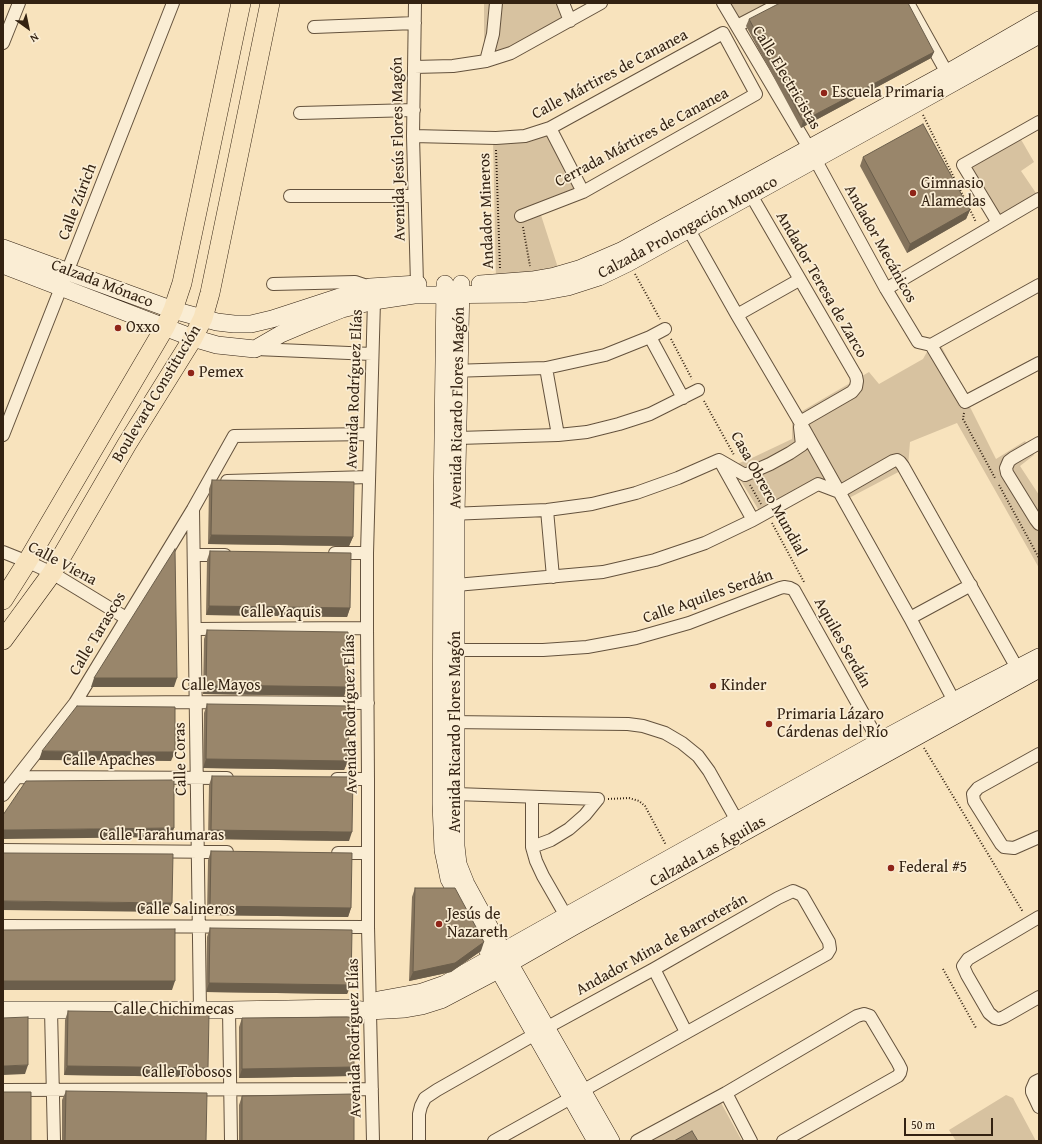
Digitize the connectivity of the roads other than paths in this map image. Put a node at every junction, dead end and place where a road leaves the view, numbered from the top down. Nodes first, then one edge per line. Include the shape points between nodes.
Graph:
1 (19, 3) edge
2 (172, 3) edge
3 (241, 3) edge
4 (270, 3) edge
5 (415, 3) edge
6 (496, 3) edge
7 (563, 3) edge
8 (601, 3) edge
9 (723, 3) edge
10 (781, 3) edge
11 (908, 3) edge
12 (1039, 20) edge
13 (570, 21) junction
14 (415, 23) junction
15 (737, 26) junction
16 (314, 27) dead end
17 (1039, 35) edge
18 (3, 42) edge
19 (486, 61) junction
20 (414, 67) junction
21 (947, 73) junction
22 (756, 94) joint
23 (414, 110) junction
24 (300, 113) dead end
25 (1039, 122) edge
26 (550, 128) junction
27 (414, 136) junction
28 (812, 154) junction
29 (583, 192) junction
30 (751, 195) junction
31 (290, 196) dead end
32 (414, 196) junction
33 (1039, 199) edge
34 (521, 216) road end
35 (998, 223) junction
36 (686, 224) junction
37 (3, 248) edge
38 (3, 265) edge
39 (68, 271) junction
40 (800, 280) junction
41 (273, 284) dead end
42 (1039, 285) edge
43 (62, 287) junction
44 (453, 289) junction
45 (886, 289) junction
46 (416, 290) junction
47 (372, 294) junction
48 (737, 315) junction
49 (203, 318) junction
50 (169, 319) junction
51 (665, 329) road end
52 (650, 337) junction
53 (193, 338) junction
54 (931, 345) junction
55 (255, 349) junction
56 (372, 354) junction
57 (1039, 363) edge
58 (546, 368) junction
59 (451, 371) junction
60 (698, 390) road end
61 (683, 398) junction
62 (800, 422) junction
63 (370, 434) junction
64 (3, 435) edge
65 (558, 435) junction
66 (458, 438) junction
67 (1039, 443) edge
68 (719, 460) junction
69 (369, 477) junction
70 (209, 481) junction
71 (839, 492) junction
72 (193, 509) junction
73 (547, 510) junction
74 (449, 514) junction
75 (752, 520) junction
76 (1039, 524) edge
77 (3, 552) edge
78 (367, 553) junction
79 (233, 554) edge
80 (328, 554) edge
81 (194, 555) junction
82 (27, 562) junction
83 (52, 573) junction
84 (553, 577) junction
85 (456, 585) junction
86 (971, 585) junction
87 (794, 590) joint
88 (3, 600) edge
89 (126, 618) junction
90 (910, 618) junction
91 (366, 628) junction
92 (195, 629) junction
93 (3, 640) edge
94 (449, 650) junction
95 (1039, 657) edge
96 (1039, 669) edge
97 (1020, 673) junction
98 (954, 701) junction
99 (196, 702) junction
100 (74, 703) junction
101 (368, 703) junction
102 (449, 722) junction
103 (883, 748) junction
104 (1039, 754) edge
105 (18, 777) junction
106 (197, 778) junction
107 (236, 778) edge
108 (329, 778) edge
109 (368, 779) junction
110 (456, 794) junction
111 (3, 795) edge
112 (532, 797) junction
113 (741, 827) junction
114 (1039, 837) edge
115 (532, 847) junction
116 (3, 850) edge
117 (198, 852) junction
118 (237, 852) edge
119 (330, 853) edge
120 (368, 853) junction
121 (1034, 919) edge
122 (569, 922) junction
123 (3, 926) edge
124 (199, 926) junction
125 (368, 927) junction
126 (501, 961) junction
127 (654, 969) junction
128 (1039, 997) edge
129 (369, 1006) junction
130 (3, 1010) edge
131 (51, 1010) junction
132 (200, 1010) junction
133 (229, 1010) junction
134 (540, 1031) junction
135 (686, 1032) junction
136 (1039, 1080) edge
137 (230, 1089) junction
138 (372, 1089) junction
139 (3, 1090) edge
140 (53, 1090) junction
141 (726, 1093) junction
142 (577, 1094) junction
143 (1039, 1107) edge
144 (54, 1141) edge
145 (231, 1141) edge
146 (373, 1141) edge
147 (418, 1141) edge
148 (494, 1141) edge
149 (596, 1141) edge
150 (610, 1141) edge
151 (637, 1141) edge
152 (751, 1141) edge
153 (783, 1141) edge

1 - 18 street
2 - 39 street, Calle Zúrich
3 - 50 main road, Boulevard Constitución via 182,283
4 - 49 main road, Boulevard Constitución
5 - 14 street, Avenida Jesús Flores Magón
6 - 19 street via 493,34
7 - 13 street
8 - 13 street
9 - 15 street, Calle Electricistas
10 - 15 street
11 - 21 street
12 - 21 street, Calzada Prolongación Monaco
13 - 19 street via 510,53
14 - 16 street
14 - 20 street, Avenida Jesús Flores Magón
15 - 28 street, Calle Electricistas
17 - 28 street, Calzada Prolongación Monaco via 917,103
19 - 20 street via 453,66
20 - 23 street, Avenida Jesús Flores Magón
21 - 28 street, Calzada Prolongación Monaco
22 - 26 street, Calle Mártires de Cananea via 722,33
22 - 29 street, Cerrada Mártires de Cananea
23 - 24 street
23 - 27 street, Avenida Jesús Flores Magón
25 - 35 street via 963,165
26 - 27 street, Calle Mártires de Cananea via 525,136 496,138
26 - 29 street
27 - 32 street, Avenida Jesús Flores Magón
28 - 30 street, Calzada Prolongación Monaco
28 - 36 street, Calzada Prolongación Monaco
28 - 45 street, Andador Mecánicos
29 - 34 street, Cerrada Mártires de Cananea
30 - 36 street, Calzada Prolongación Monaco
30 - 40 street, Andador Teresa de Zarco
31 - 32 street
32 - 46 street, Avenida Jesús Flores Magón
33 - 35 street
35 - 45 street
36 - 44 street, Calzada Prolongación Monaco via 579,269 555,276
36 - 44 street, Calzada Prolongación Monaco via 628,263 599,277 568,287 521,294
36 - 48 street
37 - 39 street, Calzada Mónaco
38 - 43 street, Calzada Mónaco
39 - 43 street, Calle Zúrich
39 - 50 street, Calzada Mónaco via 128,294
40 - 48 street
40 - 62 street, Andador Teresa de Zarco via 856,376 852,392
41 - 47 street via 355,282
42 - 54 street
43 - 50 street, Calzada Mónaco
43 - 64 street, Calle Zúrich
44 - 46 street, Calzada Prolongación Monaco
44 - 59 street, Avenida Ricardo Flores Magón
45 - 54 street, Andador Mecánicos via 918,342
46 - 47 street, Calzada Prolongación Monaco
47 - 49 street, Calzada Prolongación Monaco via 252,324 217,322
47 - 55 street, Calzada Prolongación Monaco via 281,334
47 - 56 street, Avenida Rodríguez Elías
48 - 62 street
49 - 50 street, Calzada Mónaco
49 - 53 main road, Boulevard Constitución
50 - 53 street, Calzada Mónaco
50 - 82 main road, Boulevard Constitución
51 - 52 street
52 - 58 street via 605,355
52 - 61 street
53 - 55 street via 217,345
53 - 83 main road, Boulevard Constitución via 127,444
54 - 57 street via 965,402
55 - 56 street
56 - 63 street, Avenida Rodríguez Elías
58 - 59 street
58 - 65 street
59 - 66 street, Avenida Ricardo Flores Magón
59 - 74 street, Avenida Ricardo Flores Magón
60 - 61 street
61 - 65 street via 650,414 619,424 587,432
62 - 68 street via 802,445 770,464 745,475
62 - 71 street
63 - 69 street, Avenida Rodríguez Elías
63 - 70 street, Calle Tarascos via 234,436
65 - 66 street
66 - 74 street, Avenida Ricardo Flores Magón
67 - 76 street via 1006,465 1007,473
68 - 73 street via 636,493 592,504
68 - 75 street
69 - 70 street
69 - 78 street, Avenida Rodríguez Elías
70 - 72 street, Calle Tarascos
71 - 75 street via 818,484
71 - 86 street via 893,461 900,462
71 - 90 street
72 - 81 street, Calle Coras
72 - 89 street, Calle Tarascos
73 - 74 street
73 - 84 street
74 - 85 street, Avenida Ricardo Flores Magón
74 - 94 street, Avenida Ricardo Flores Magón
75 - 84 street via 705,543 655,560 603,572
77 - 82 street, Calle Viena
78 - 80 street
78 - 91 street, Avenida Rodríguez Elías
79 - 81 street
81 - 92 street, Calle Coras
82 - 83 street, Calle Viena
82 - 88 main road, Boulevard Constitución
83 - 89 street, Calle Viena
83 - 93 main road, Boulevard Constitución
84 - 85 street
85 - 94 street, Avenida Ricardo Flores Magón
86 - 90 street
86 - 97 street
87 - 94 street, Calle Aquiles Serdán via 780,588 689,622 636,638 543,650
87 - 103 street, Aquiles Serdán
89 - 100 street, Calle Tarascos
90 - 98 street
91 - 92 street, Calle Yaquis
91 - 101 street, Avenida Rodríguez Elías
92 - 99 street, Calle Coras
94 - 102 street, Avenida Ricardo Flores Magón
95 - 97 street, Calzada Las Águilas
96 - 97 street, Calzada Las Águilas
97 - 98 street, Calzada Las Águilas
97 - 103 street, Calzada Las Águilas via 917,736
98 - 103 street, Calzada Las Águilas
99 - 100 street, Calle Mayos
99 - 101 street, Calle Mayos
99 - 106 street, Calle Coras
100 - 105 street, Calle Tarascos
101 - 109 street, Avenida Rodríguez Elías
102 - 110 street, Avenida Ricardo Flores Magón
102 - 113 street via 628,724 665,733 682,742 698,756
102 - 126 street, Avenida Ricardo Flores Magón via 441,804 449,879
103 - 113 street, Calzada Las Águilas
104 - 114 street via 978,788 973,794 974,801 1004,847 1014,848
105 - 106 street, Calle Apaches
105 - 111 street, Calle Tarascos
106 - 107 street, Calle Apaches
106 - 117 street, Calle Coras
108 - 109 street
109 - 120 street, Avenida Rodríguez Elías
110 - 112 street
110 - 126 street, Avenida Ricardo Flores Magón via 458,864
112 - 115 street
112 - 115 street via 598,799 569,829 551,840
113 - 122 street, Calzada Las Águilas
113 - 122 street, Calzada Las Águilas via 672,856
115 - 122 street via 543,876
116 - 117 street, Calle Tarahumaras
117 - 118 street, Calle Tarahumaras
117 - 124 street, Calle Coras
119 - 120 street
120 - 125 street, Avenida Rodríguez Elías
121 - 128 street via 968,959 964,968 989,1013 995,1018 1004,1017
122 - 126 street, Calzada Las Águilas
123 - 124 street, Calle Salineros
124 - 125 street, Calle Salineros
124 - 132 street, Calle Coras
125 - 129 street, Avenida Rodríguez Elías
126 - 129 street, Calzada Las Águilas via 441,1000 411,1008
126 - 134 street, Avenida Ricardo Flores Magón
127 - 134 street, Andador Mina de Barroterán
127 - 135 street
127 - 135 street, Andador Mina de Barroterán via 793,891 799,892 805,898 829,942 829,952 824,957
129 - 133 street, Calle Chichimecas
129 - 138 street, Avenida Rodríguez Elías
130 - 131 street, Calle Chichimecas
131 - 132 street, Calle Chichimecas
131 - 140 street
132 - 133 street, Calle Chichimecas
133 - 137 street
134 - 142 street, Avenida Ricardo Flores Magón
134 - 147 street, Andador Mina de Barroterán via 430,1094 423,1102 419,1114
135 - 142 street
136 - 143 street via 1032,1086 1032,1092
137 - 138 street, Calle Tobosos
137 - 140 street, Calle Tobosos
137 - 145 street
138 - 146 street, Avenida Rodríguez Elías
139 - 140 street, Calle Tobosos
140 - 144 street
141 - 151 street
141 - 152 street
141 - 153 street via 857,1016 870,1016 901,1069 898,1076
142 - 148 street
142 - 149 street, Avenida Ricardo Flores Magón
142 - 150 street, Avenida Ricardo Flores Magón

